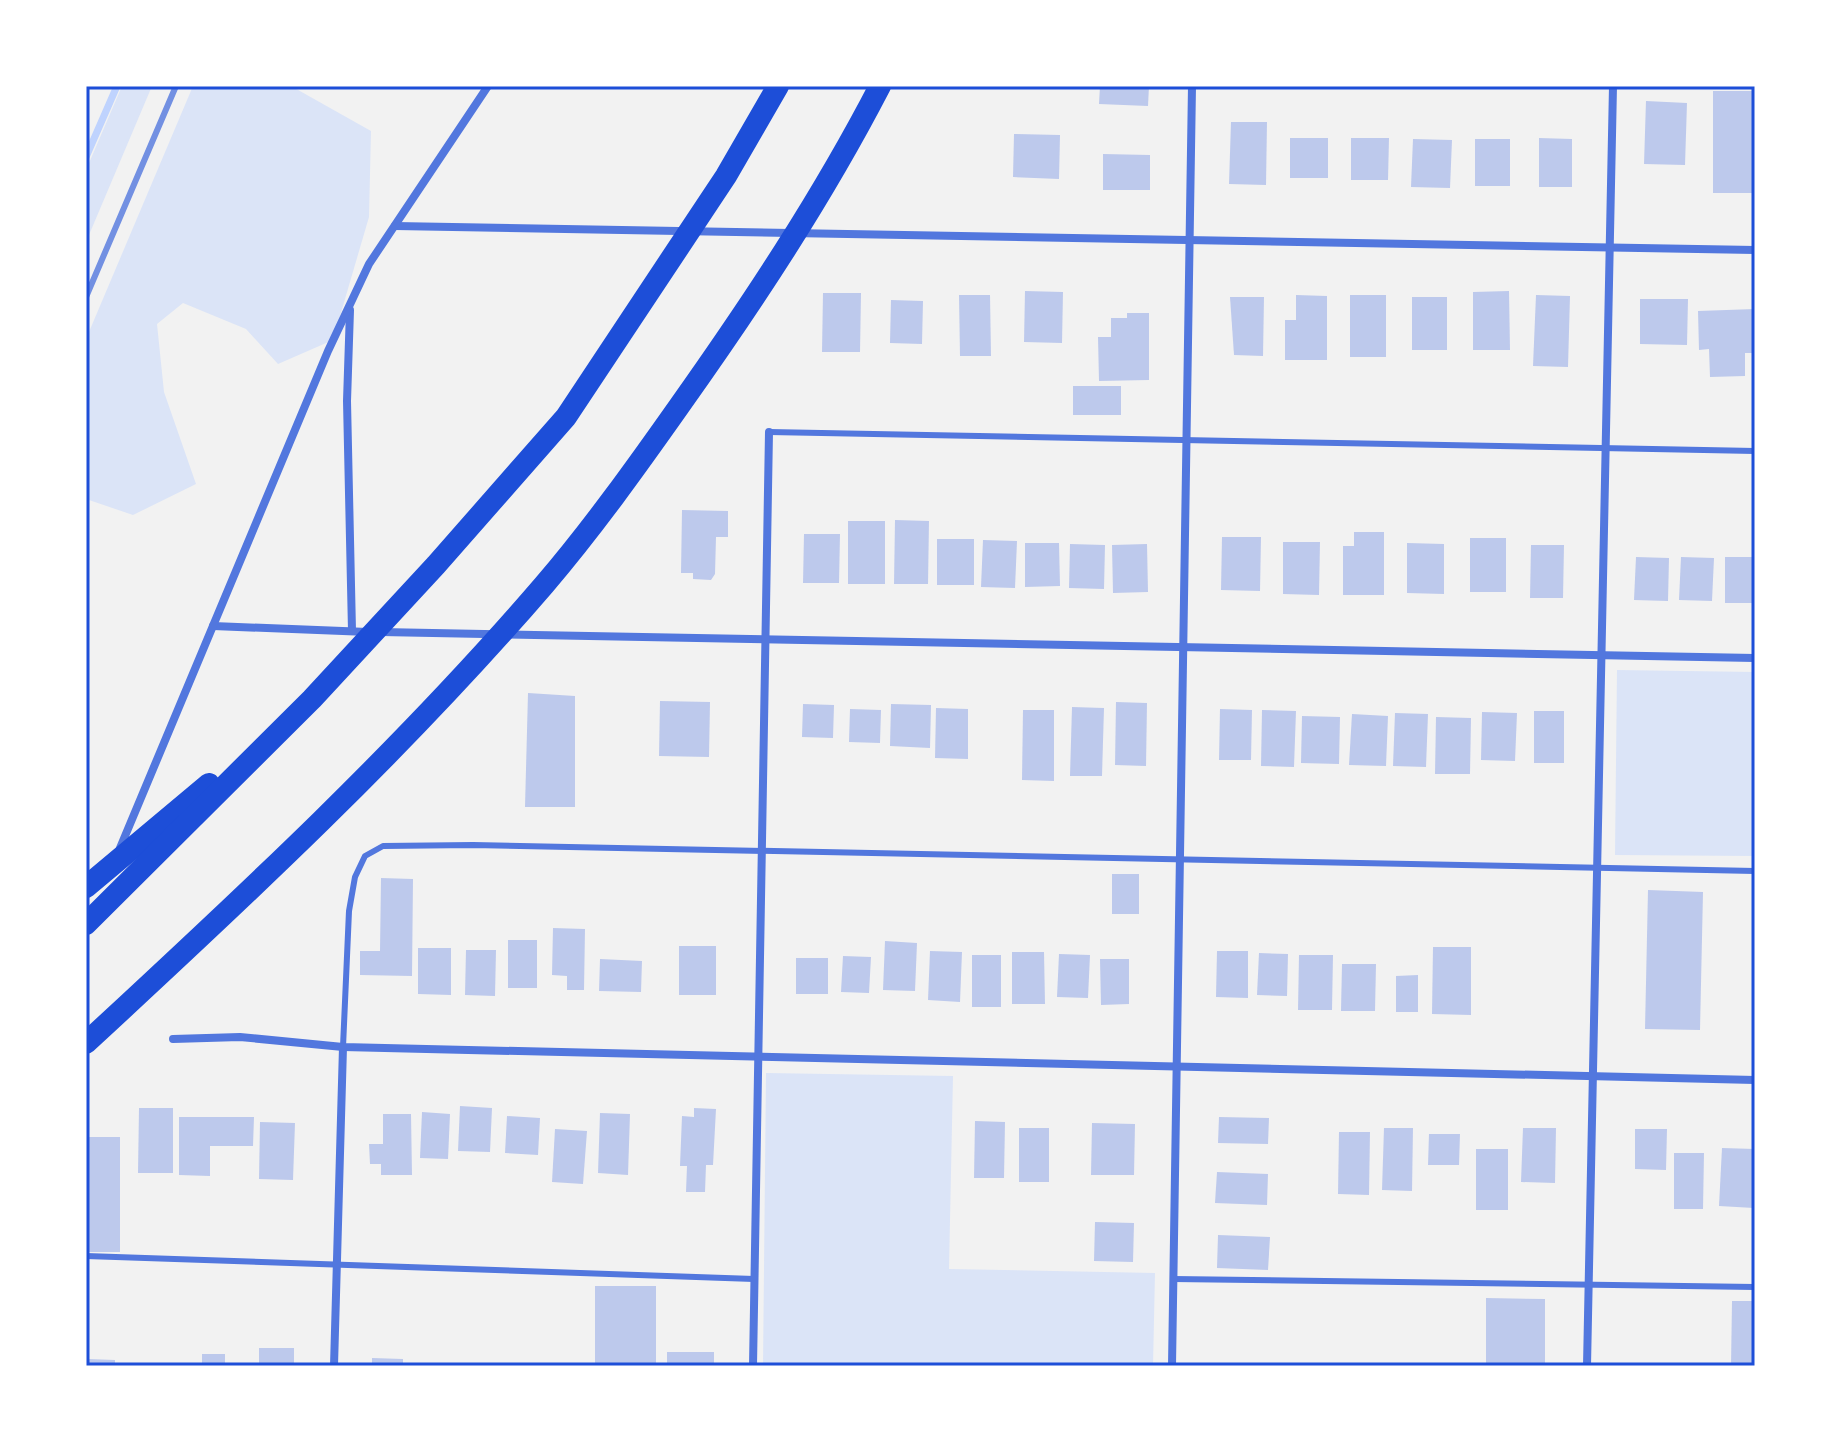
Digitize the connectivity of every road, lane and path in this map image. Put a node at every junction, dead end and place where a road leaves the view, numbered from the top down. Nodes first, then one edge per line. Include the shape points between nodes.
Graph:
1 (488, 86) edge
2 (778, 86) edge
3 (880, 86) edge
4 (1192, 86) edge
5 (1613, 86) edge
6 (395, 226) junction
7 (1188, 241) junction
8 (1610, 248) junction
9 (1755, 250) edge
10 (350, 305) junction
11 (769, 432) joint
12 (1187, 438) junction
13 (1606, 447) junction
14 (1755, 451) edge
15 (213, 626) junction
16 (352, 631) junction
17 (764, 640) junction
18 (1180, 650) junction
19 (1602, 656) junction
20 (1755, 658) edge
21 (312, 699) junction
22 (761, 851) junction
23 (1179, 858) junction
24 (1598, 868) junction
25 (1755, 871) edge
26 (86, 887) edge
27 (86, 924) edge
28 (86, 930) edge
29 (173, 1039) dead end
30 (86, 1043) edge
31 (343, 1047) junction
32 (757, 1057) junction
33 (1176, 1067) junction
34 (1593, 1076) junction
35 (1755, 1080) edge
36 (86, 1256) edge
37 (336, 1265) junction
38 (754, 1279) junction
39 (1173, 1279) junction
40 (1589, 1286) junction
41 (1755, 1287) edge
42 (334, 1366) edge
43 (753, 1366) edge
44 (1172, 1366) edge
45 (1587, 1366) edge

1 - 6 street
2 - 21 highway via 726,176 566,417
3 - 30 highway via 832,179 764,286 545,583 344,797
4 - 7 street
5 - 8 street
6 - 7 street
6 - 10 street
7 - 8 street
7 - 12 street
8 - 9 street
8 - 13 street
10 - 15 street
10 - 16 street
11 - 12 lane
11 - 17 street
12 - 13 lane
12 - 18 street via 1186,608
13 - 14 lane
13 - 19 street
15 - 16 street
15 - 28 street
16 - 17 street
17 - 18 street
17 - 22 street
18 - 19 street
18 - 23 street
19 - 20 street
19 - 24 street
21 - 26 highway
21 - 27 highway
22 - 23 lane
22 - 31 lane via 383,846 365,856 355,877
22 - 32 street
23 - 24 lane
23 - 33 street
24 - 25 lane
24 - 34 street
29 - 31 street via 240,1037
31 - 32 street
31 - 37 street
32 - 33 street
32 - 38 street
33 - 34 street
33 - 39 street
34 - 35 street
34 - 40 street
36 - 37 lane
37 - 38 lane
37 - 42 street
38 - 43 street
39 - 40 lane
39 - 44 street
40 - 41 lane
40 - 45 street

